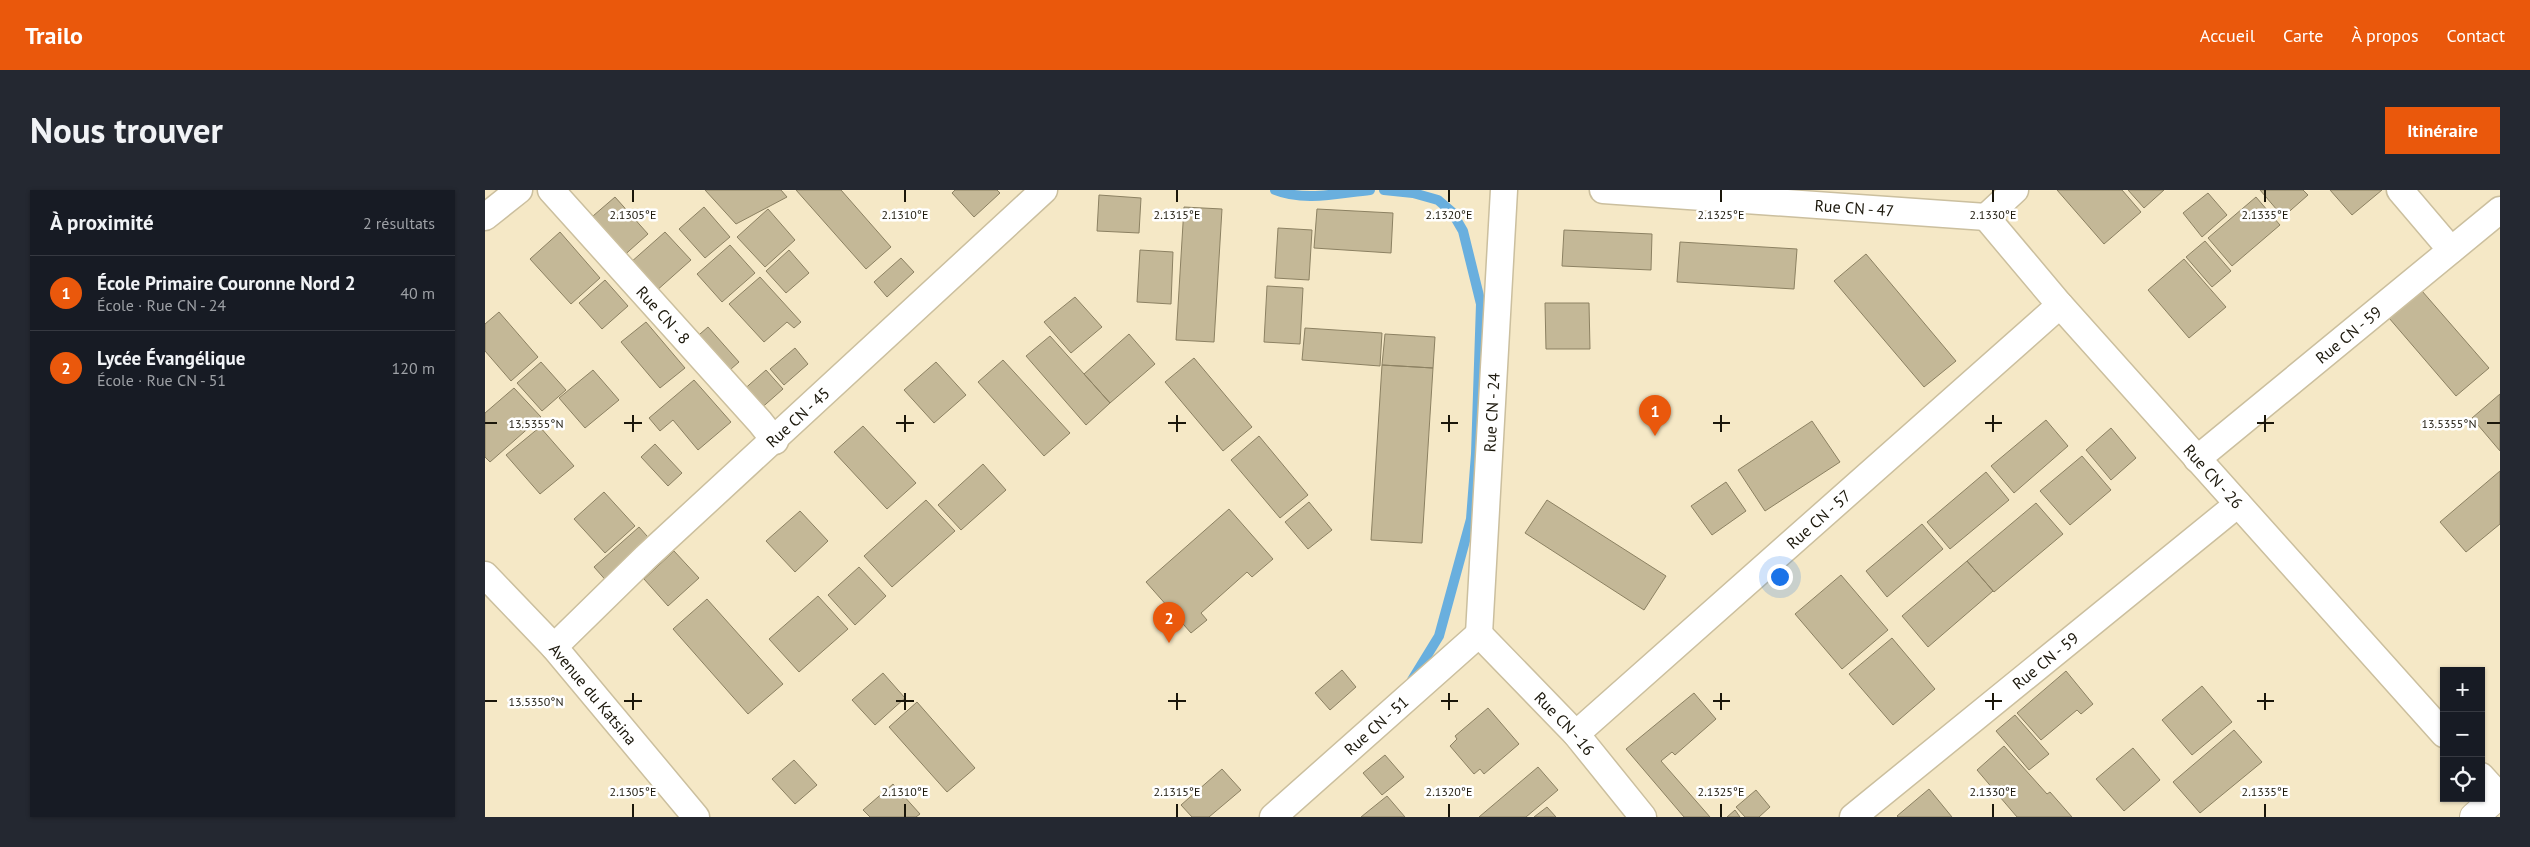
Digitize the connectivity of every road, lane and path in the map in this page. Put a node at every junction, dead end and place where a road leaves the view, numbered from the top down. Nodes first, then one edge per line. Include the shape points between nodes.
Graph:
1 (519, 190) edge
2 (551, 190) edge
3 (1044, 190) edge
4 (1504, 190) edge
5 (1603, 190) edge
6 (2015, 190) edge
7 (2400, 190) edge
8 (2500, 210) edge
9 (1986, 217) junction
10 (485, 218) edge
11 (2451, 250) junction
12 (2060, 305) junction
13 (775, 441) junction
14 (2197, 459) junction
15 (2238, 504) junction
16 (485, 575) edge
17 (1479, 634) junction
18 (554, 647) junction
19 (2440, 730) edge
20 (1576, 734) junction
21 (2495, 791) edge
22 (696, 817) edge
23 (1273, 817) edge
24 (1643, 817) edge
25 (1853, 817) edge
26 (2474, 817) edge

1 - 10 street
2 - 13 street, Rue CN - 8
3 - 13 street, Rue CN - 45
4 - 17 street, Rue CN - 24
5 - 9 street, Rue CN - 47
6 - 9 street
7 - 11 street
8 - 11 street, Rue CN - 59
9 - 12 street, Rue CN - 26
11 - 14 street, Rue CN - 59
12 - 14 street, Rue CN - 26
12 - 20 street, Rue CN - 57
13 - 18 street, Rue CN - 45
14 - 15 street, Rue CN - 26
15 - 19 street, Rue CN - 26
15 - 25 street, Rue CN - 59
16 - 18 street, Avenue du Katsina
17 - 20 street, Rue CN - 16
17 - 23 street, Rue CN - 51
18 - 22 street, Avenue du Katsina
20 - 24 street, Rue CN - 16
21 - 26 street

